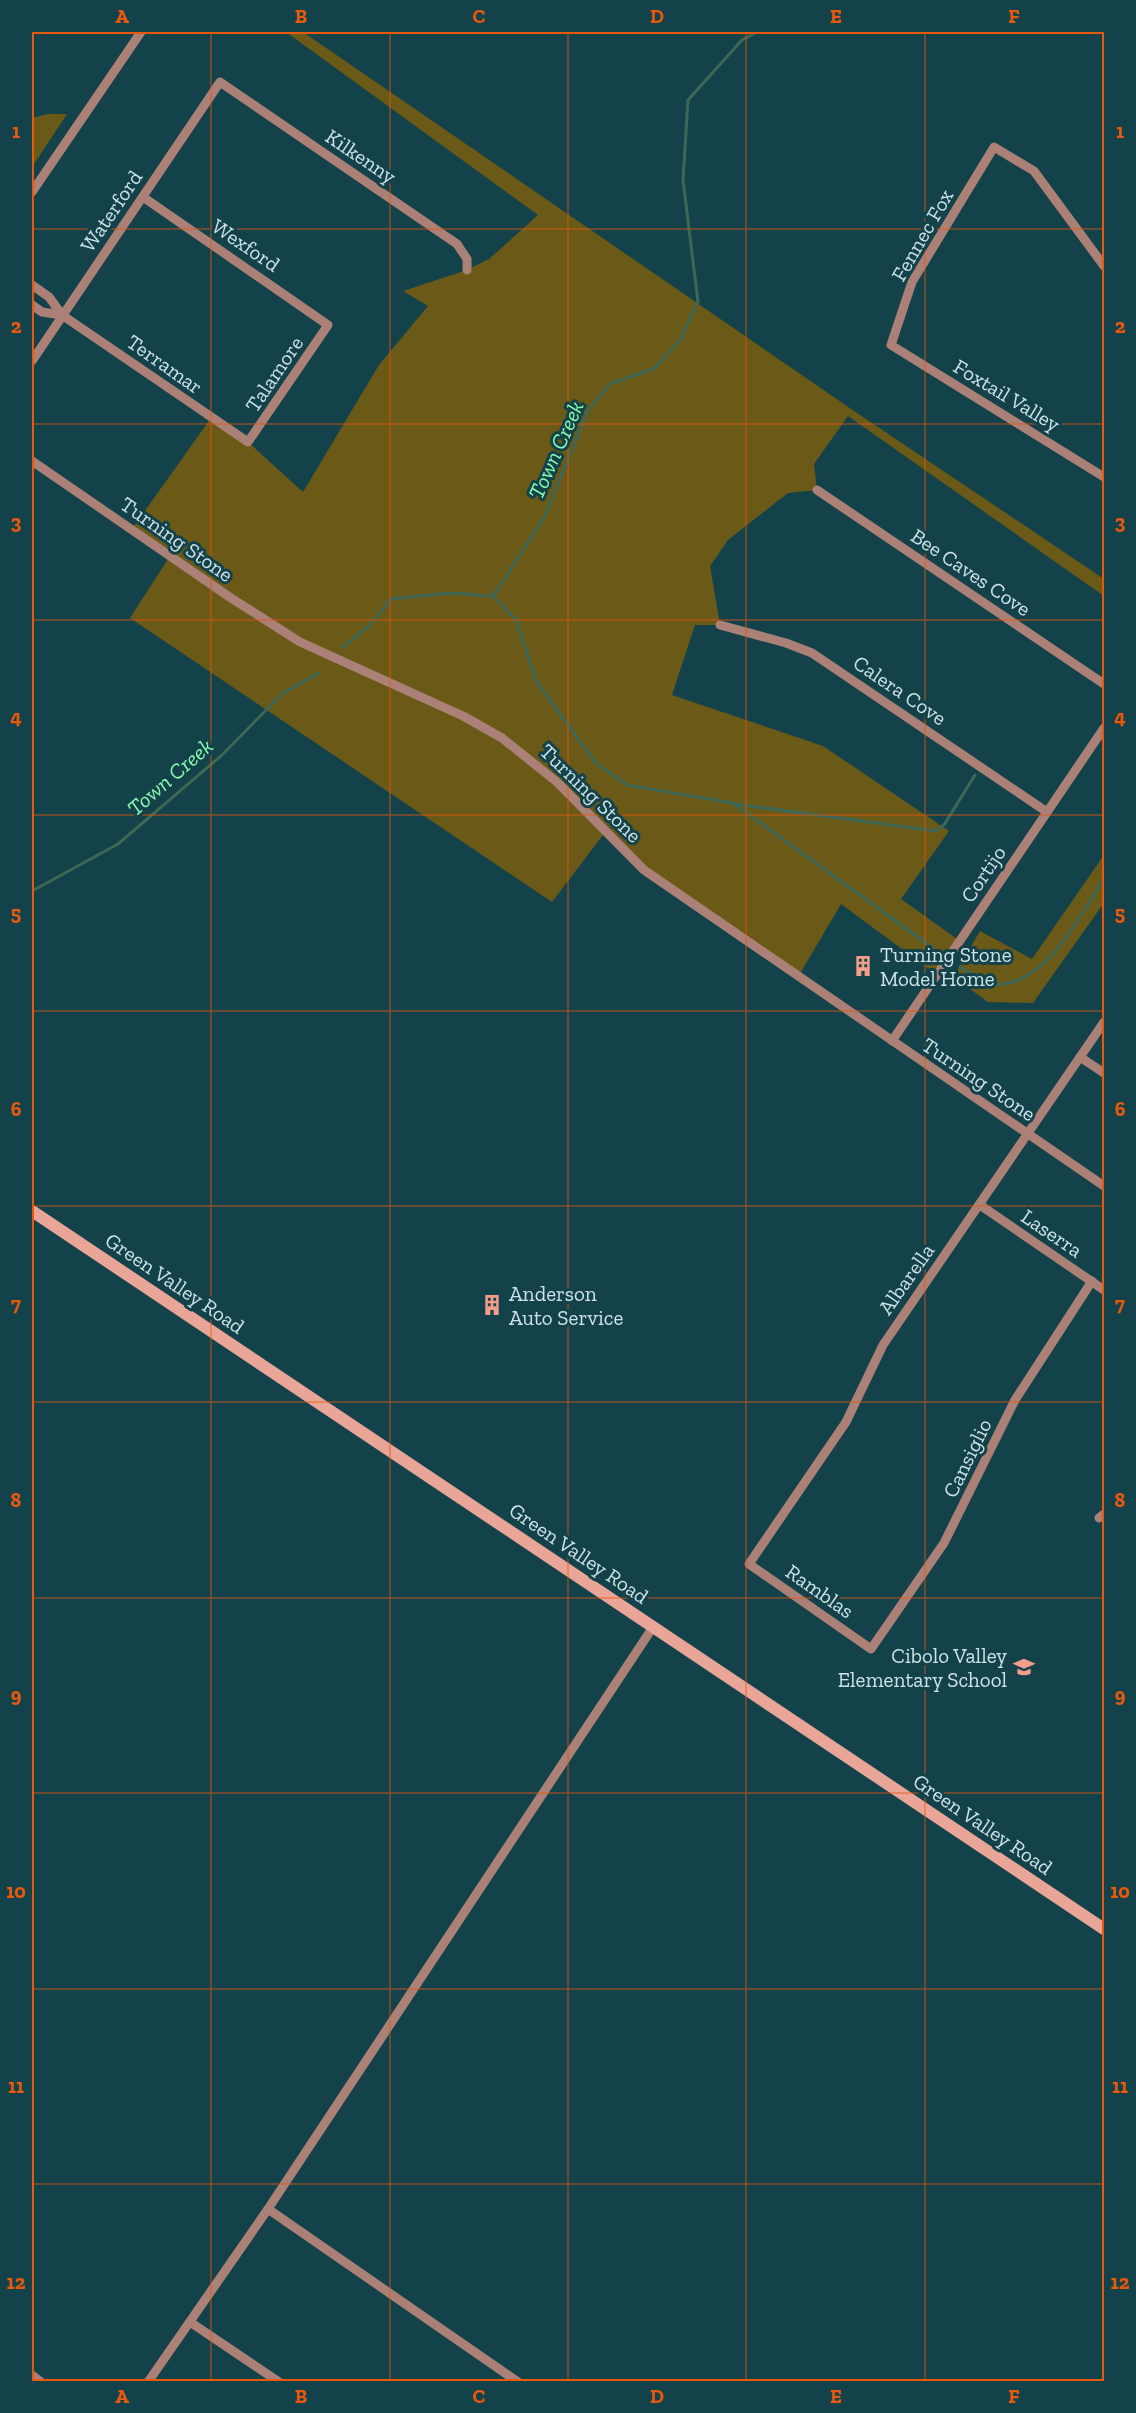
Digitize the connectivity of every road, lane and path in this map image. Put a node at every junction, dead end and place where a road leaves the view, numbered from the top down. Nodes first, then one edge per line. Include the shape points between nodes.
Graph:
1 (141, 32) edge
2 (220, 82) joint
3 (32, 192) edge
4 (143, 197) junction
5 (1104, 266) edge
6 (467, 270) dead end
7 (32, 285) edge
8 (32, 305) edge
9 (62, 315) junction
10 (328, 325) joint
11 (891, 345) joint
12 (32, 360) edge
13 (248, 442) joint
14 (32, 461) edge
15 (1104, 477) edge
16 (817, 490) dead end
17 (720, 625) dead end
18 (1104, 684) edge
19 (1104, 728) edge
20 (1047, 812) junction
21 (1104, 1022) edge
22 (892, 1041) junction
23 (1080, 1057) junction
24 (1104, 1073) edge
25 (1028, 1134) junction
26 (1104, 1186) edge
27 (980, 1205) junction
28 (32, 1210) edge
29 (1092, 1281) junction
30 (1104, 1290) edge
31 (749, 1564) joint
32 (653, 1627) junction
33 (871, 1648) joint
34 (1104, 1929) edge
35 (268, 2210) junction
36 (190, 2322) junction
37 (32, 2375) edge
38 (41, 2382) edge
39 (148, 2382) edge
40 (279, 2382) edge
41 (518, 2382) edge

1 - 3 street
2 - 4 street, Waterford
2 - 6 street, Kilkenny via 457,244 467,259
4 - 9 street, Waterford
4 - 10 street, Wexford
5 - 11 street, Fennec Fox via 1034,171 994,147 912,282
7 - 9 street, Terramar via 49,297
8 - 9 street, Terramar via 42,312
9 - 12 street, Waterford
9 - 13 street, Terramar
10 - 13 street, Talamore
11 - 15 street, Foxtail Valley
14 - 22 street, Turning Stone via 300,642 463,716 502,738 557,782 644,870
16 - 18 street, Bee Caves Cove
17 - 20 street, Calera Cove via 812,653
19 - 20 street, Cortijo
20 - 22 street, Cortijo
21 - 23 street, Albarella
22 - 25 street, Turning Stone
23 - 24 street
23 - 25 street, Albarella
25 - 26 street, Turning Stone
25 - 27 street, Albarella
27 - 29 street, Laserra
27 - 31 street, Albarella via 883,1345 846,1422
28 - 32 street, Green Valley Road
29 - 30 street, Laserra
29 - 33 street, Cansiglio via 1015,1400 944,1543
31 - 33 street, Ramblas
32 - 34 street, Green Valley Road
32 - 35 street
35 - 36 street
35 - 41 street
36 - 39 street
36 - 40 street
37 - 38 street

